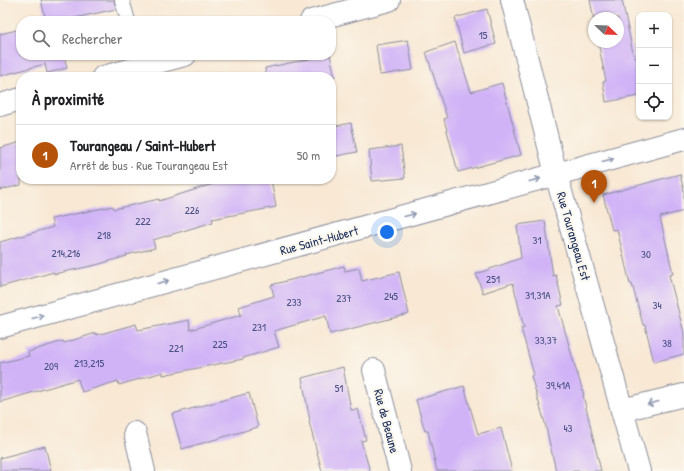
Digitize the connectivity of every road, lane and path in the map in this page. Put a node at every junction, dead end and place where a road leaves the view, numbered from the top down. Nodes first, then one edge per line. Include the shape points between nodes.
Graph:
1 (122, 0) edge
2 (389, 0) edge
3 (512, 0) edge
4 (127, 16) edge
5 (330, 16) edge
6 (139, 61) edge
7 (114, 72) edge
8 (16, 100) edge
9 (0, 105) edge
10 (684, 139) edge
11 (556, 174) junction
12 (0, 327) edge
13 (374, 370) dead end
14 (684, 395) edge
15 (622, 410) junction
16 (135, 432) dead end
17 (144, 471) edge
18 (400, 471) edge
19 (639, 471) edge

1 - 4 lane
2 - 5 street
3 - 11 street, Rue Tourangeau Est
6 - 7 street
8 - 9 street
11 -> 10 street, Rue Saint-Hubert
12 -> 11 street, Rue Saint-Hubert
11 - 15 street, Rue Tourangeau Est
13 - 18 street, Rue de Beaune
14 -> 15 street
15 - 19 street, Rue Tourangeau Est
16 - 17 street

